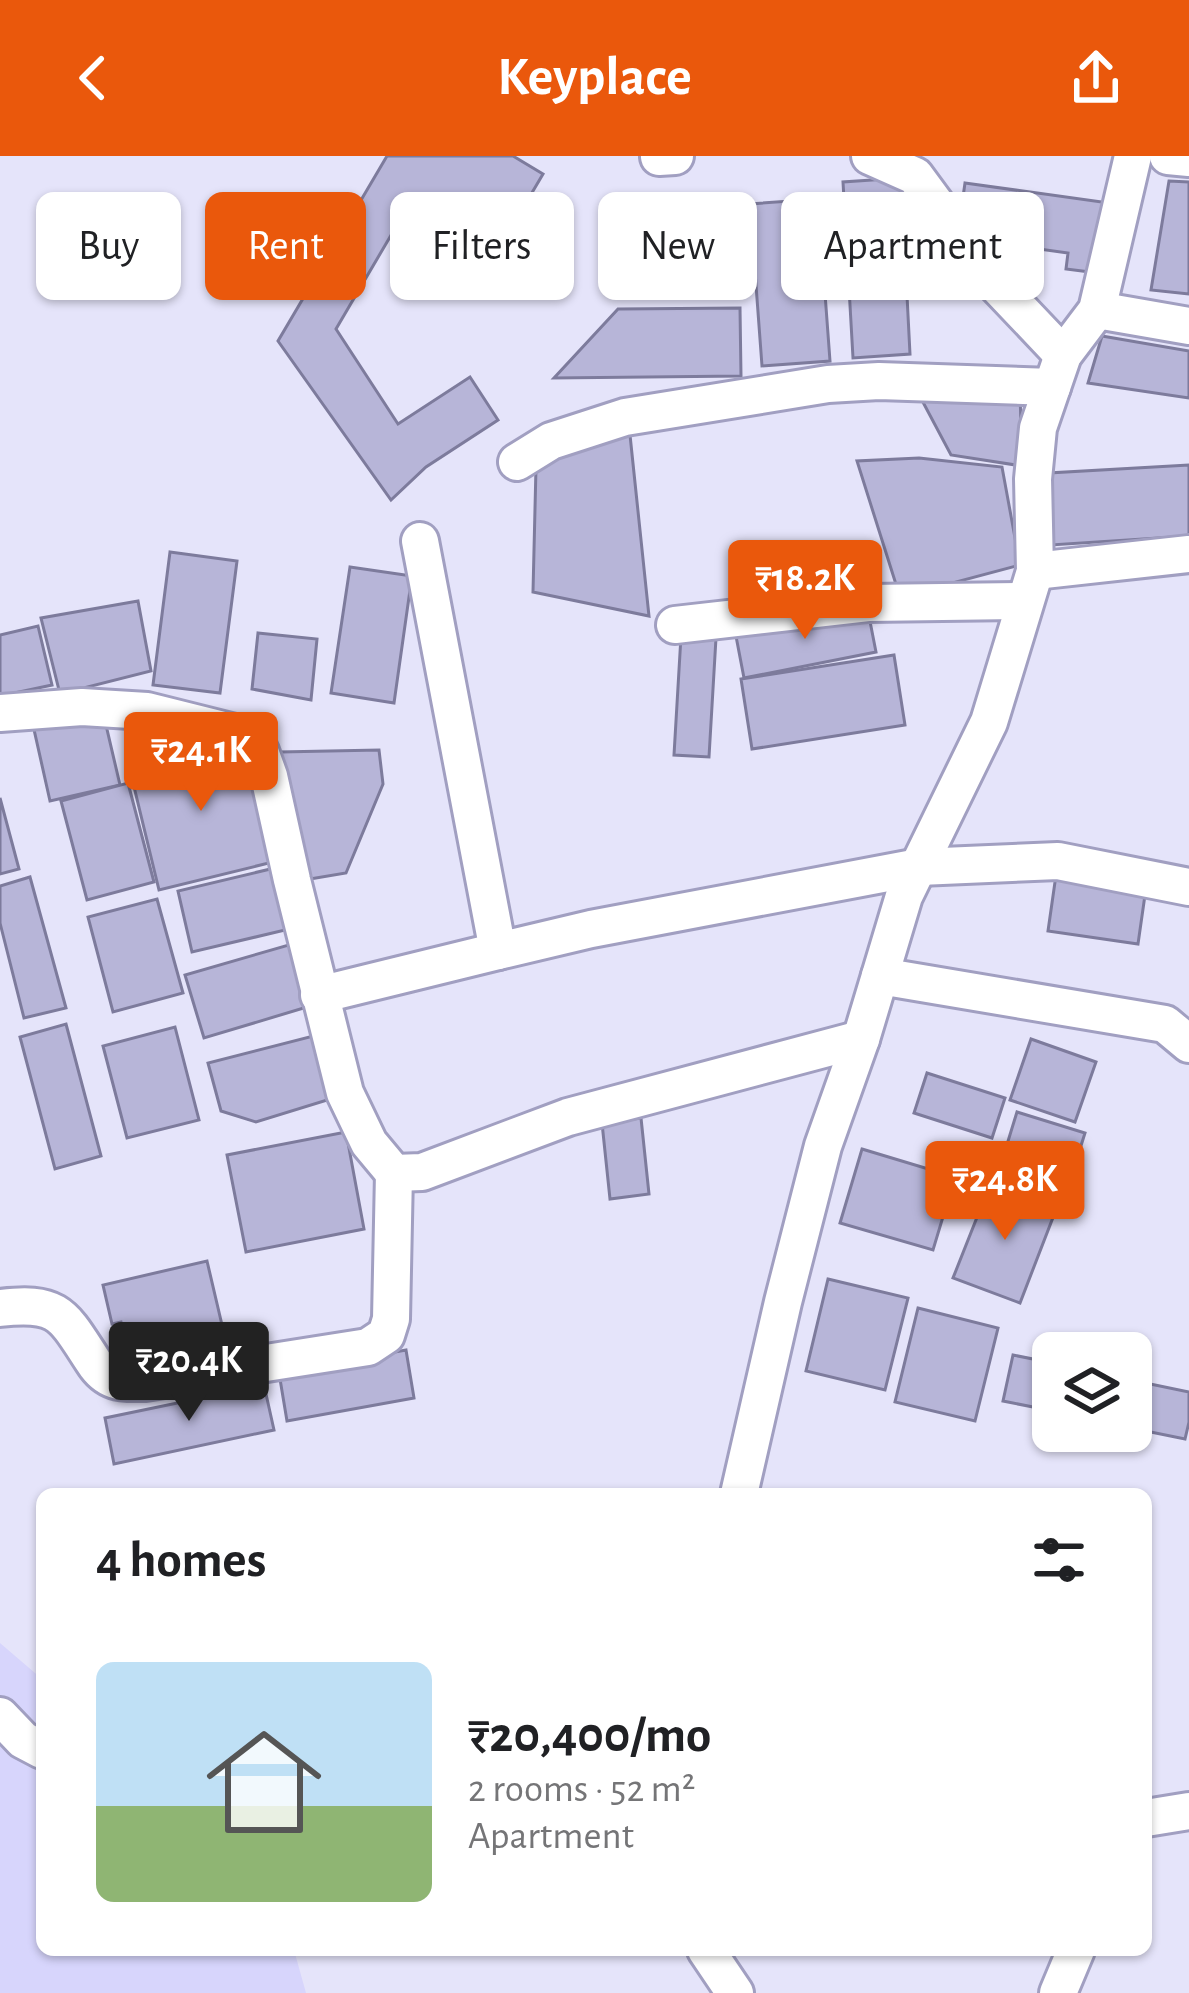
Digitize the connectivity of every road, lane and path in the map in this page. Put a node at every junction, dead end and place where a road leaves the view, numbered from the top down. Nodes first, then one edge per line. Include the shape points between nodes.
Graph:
1 (675, 156) edge
2 (870, 156) edge
3 (1133, 156) edge
4 (1168, 156) edge
5 (659, 157) edge
6 (1189, 158) edge
7 (1097, 310) junction
8 (1189, 326) edge
9 (1058, 371) junction
10 (517, 462) dead end
11 (420, 541) dead end
12 (1189, 554) edge
13 (1029, 586) junction
14 (675, 625) dead end
15 (0, 713) edge
16 (919, 867) junction
17 (1189, 886) edge
18 (498, 951) junction
19 (880, 976) junction
20 (319, 995) junction
21 (861, 1039) junction
22 (1189, 1044) edge
23 (394, 1173) junction
24 (0, 1305) edge
25 (740, 1488) edge
26 (0, 1716) edge
27 (36, 1747) edge
28 (1189, 1811) edge
29 (1152, 1817) edge
30 (710, 1956) edge
31 (1073, 1956) edge
32 (735, 1993) edge
33 (1058, 1993) edge

1 - 5 street
2 - 9 street via 915,176
3 - 7 street
4 - 6 street
7 - 8 street
7 - 9 street
9 - 10 street via 791,389 625,417 551,441
9 - 13 street via 1039,428
11 - 18 street
12 - 13 street
13 - 14 street
13 - 16 street via 989,722
15 - 20 street via 109,707 247,736 269,776
16 - 17 street via 1058,861
16 - 18 street
16 - 19 street
18 - 20 street
19 - 21 street
19 - 22 street via 1165,1024
20 - 23 street via 345,1093
21 - 23 street via 568,1117 422,1172
21 - 25 street via 823,1146
23 - 24 street via 391,1319 386,1335 368,1347 115,1381 52,1309
26 - 27 street
28 - 29 street
30 - 32 street
31 - 33 street

